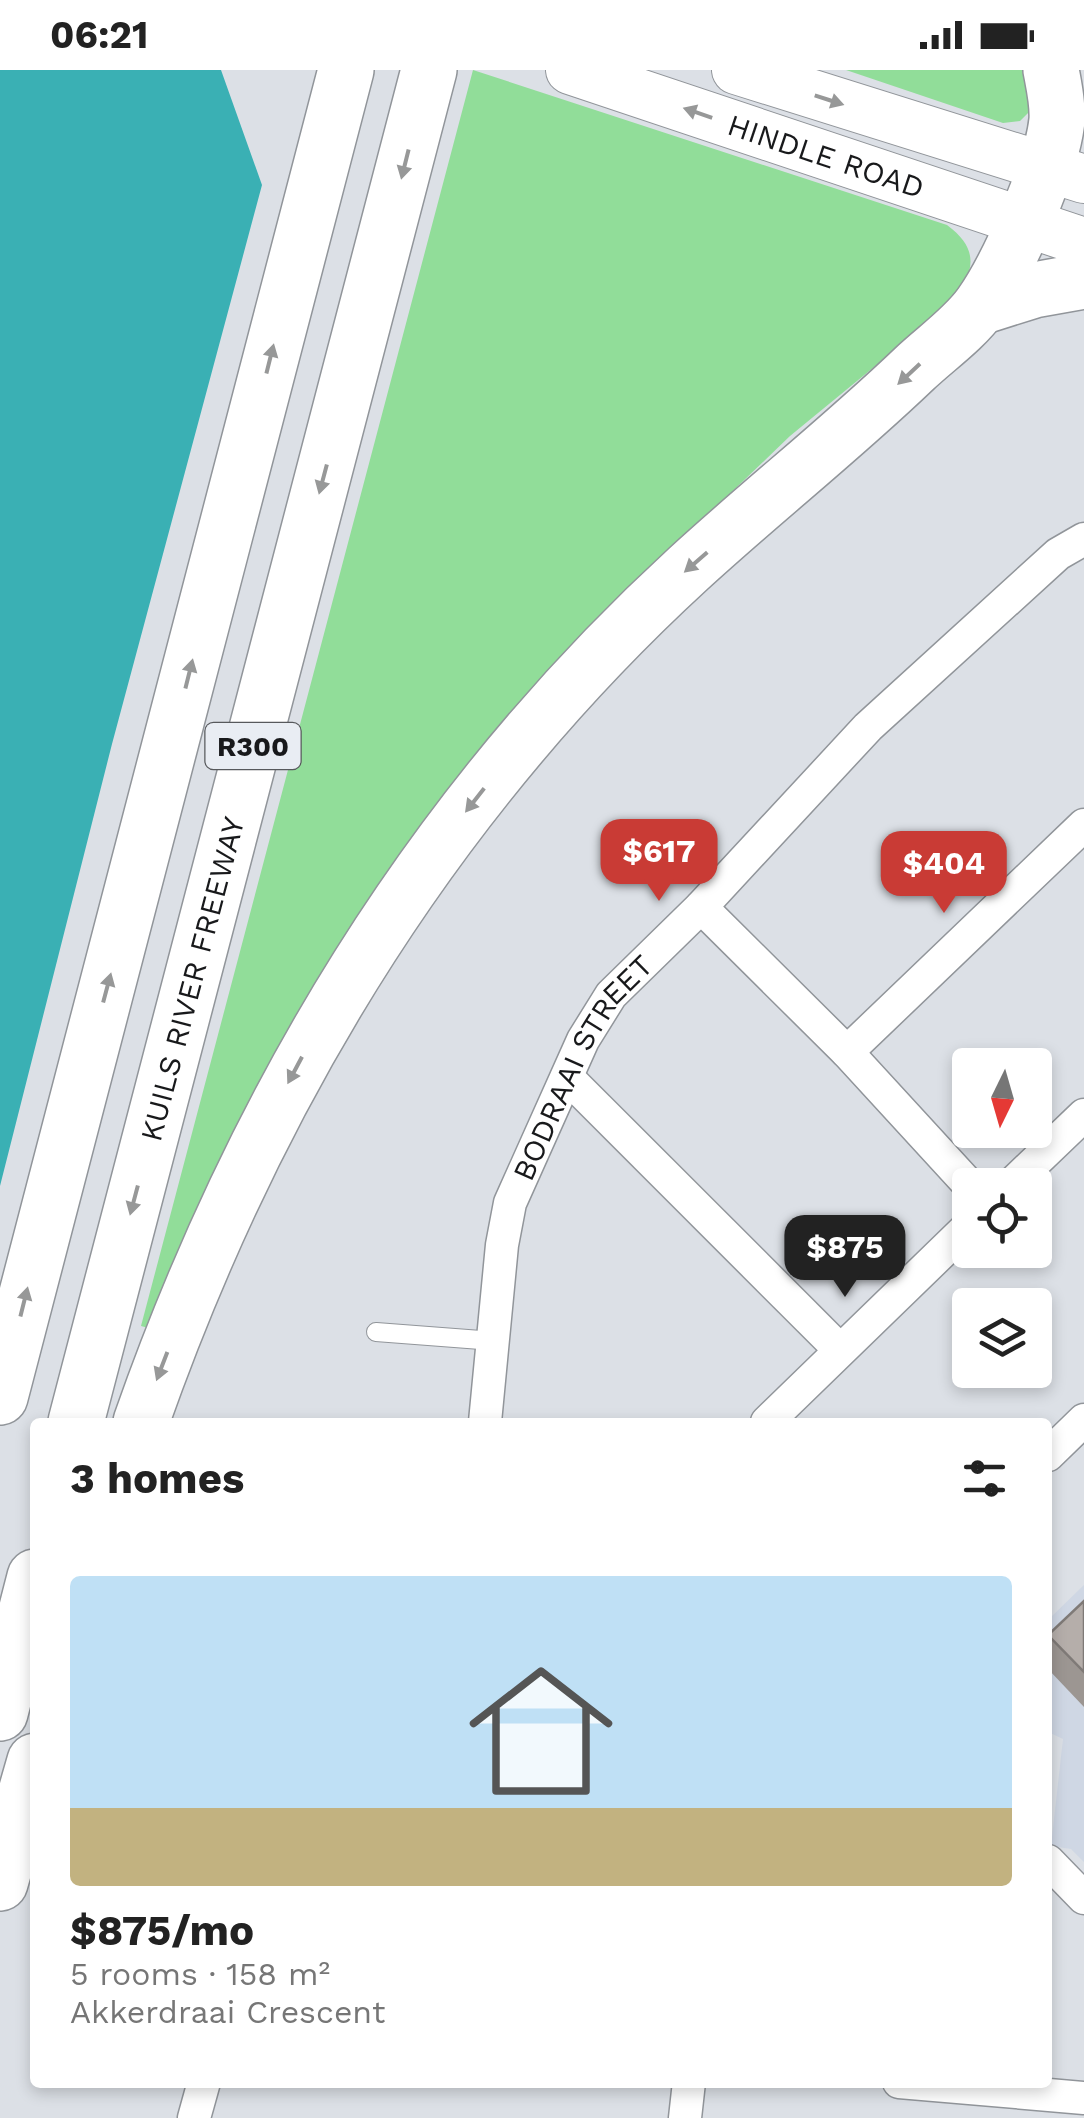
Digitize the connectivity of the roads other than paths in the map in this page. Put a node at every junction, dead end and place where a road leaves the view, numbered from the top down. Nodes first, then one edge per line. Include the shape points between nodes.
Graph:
1 (346, 70) edge
2 (429, 70) edge
3 (570, 70) edge
4 (736, 70) edge
5 (1051, 70) edge
6 (1064, 174) edge
7 (1023, 223) junction
8 (1084, 242) edge
9 (1084, 281) edge
10 (980, 307) junction
11 (1084, 538) edge
12 (1084, 825) edge
13 (701, 907) junction
14 (847, 1052) junction
15 (567, 1077) junction
16 (1084, 1115) edge
17 (953, 1168) edge
18 (1029, 1168) edge
19 (952, 1242) edge
20 (376, 1332) dead end
21 (494, 1340) junction
22 (839, 1349) junction
23 (0, 1397) edge
24 (77, 1418) edge
25 (143, 1418) edge
26 (486, 1418) edge
27 (771, 1418) edge
28 (1084, 1420) edge
29 (1052, 1451) edge
30 (30, 1596) edge
31 (0, 1712) edge
32 (30, 1778) edge
33 (1052, 1865) edge
34 (0, 1883) edge
35 (1084, 1898) edge
36 (202, 2088) edge
37 (688, 2088) edge
38 (969, 2088) edge
39 (1084, 2098) edge
40 (194, 2118) edge
41 (685, 2118) edge

23 -> 1 highway, R300
2 -> 24 highway, KUILS RIVER FREEWAY / R300
7 -> 3 main road, HINDLE ROAD
4 -> 6 main road, HINDLE ROAD
5 - 6 highway
6 - 7 highway
7 - 8 main road, HINDLE ROAD
7 - 10 highway
9 - 10 highway
10 -> 25 highway via 687,570 574,682 425,866 318,1028 281,1097 227,1204
11 - 13 street, BODRAAI STREET via 1058,554 868,727
12 - 14 street
13 - 14 street
13 - 15 street, BODRAAI STREET via 610,996
14 - 17 street
15 - 21 street, BODRAAI STREET via 510,1202
15 - 22 street
16 - 18 street
19 - 22 street
20 - 21 lane
21 - 26 street, BODRAAI STREET
22 - 27 street
28 - 29 street
30 - 31 highway
32 - 34 highway
33 - 35 street
36 - 40 street
37 - 41 street
38 - 39 street

